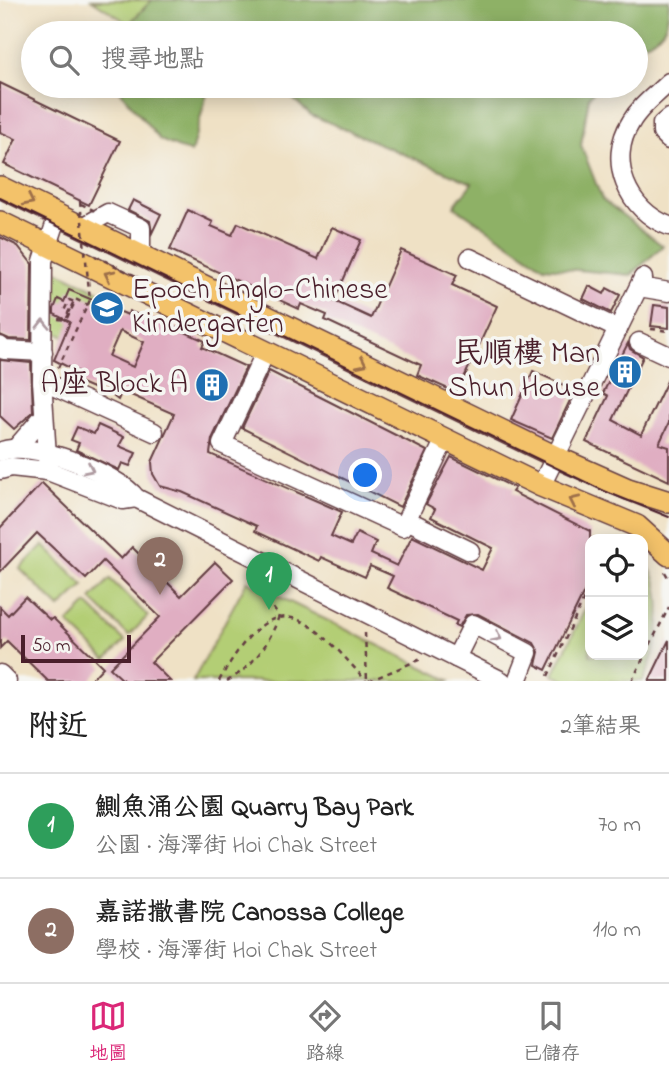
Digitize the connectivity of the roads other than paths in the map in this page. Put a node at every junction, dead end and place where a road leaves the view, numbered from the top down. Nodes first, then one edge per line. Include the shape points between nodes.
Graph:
1 (669, 82) edge
2 (669, 118) edge
3 (669, 140) edge
4 (0, 187) edge
5 (58, 215) junction
6 (0, 222) edge
7 (669, 226) edge
8 (47, 245) junction
9 (470, 258) dead end
10 (669, 292) edge
11 (618, 329) junction
12 (645, 335) road end
13 (0, 346) edge
14 (266, 351) junction
15 (43, 352) junction
16 (669, 356) edge
17 (42, 381) junction
18 (43, 417) junction
19 (154, 432) dead end
20 (445, 439) junction
21 (6, 447) edge
22 (556, 457) junction
23 (47, 462) junction
24 (0, 470) edge
25 (541, 486) junction
26 (669, 502) edge
27 (407, 520) junction
28 (637, 526) junction
29 (669, 541) edge
30 (470, 551) dead end
31 (669, 555) edge
32 (456, 658) junction
33 (0, 674) edge
34 (472, 674) edge
35 (7, 681) edge
36 (502, 681) edge
37 (517, 681) edge

1 - 7 street via 631,121 620,155 623,179 635,201
2 - 3 street via 662,124 662,133
4 -> 5 main road
5 - 8 street
5 -> 22 main road via 89,219 141,255
6 - 8 main road
14 -> 8 main road
15 -> 8 street
9 - 11 street
10 - 11 street via 641,282
11 - 22 street
12 - 16 street
13 - 15 street
14 - 20 main road
14 - 27 street via 222,443 404,527
15 - 17 street
17 - 18 street
17 - 19 street
18 - 21 street
18 - 23 street
20 - 25 main road
20 - 27 street
21 - 23 street
22 - 25 street
22 - 26 main road
23 - 24 street
23 - 32 street via 78,464 129,489 136,498
28 -> 25 main road
27 - 30 street
28 - 29 street
28 - 31 main road
32 - 34 street
32 -> 37 street via 477,617 528,653
33 - 35 street
34 - 36 street

